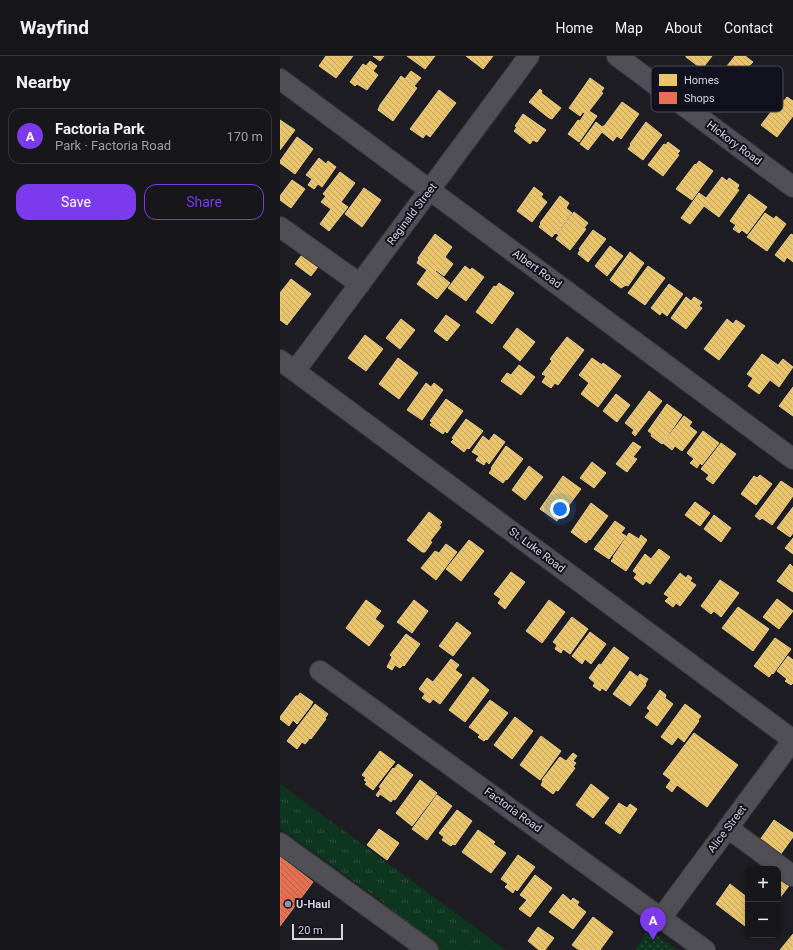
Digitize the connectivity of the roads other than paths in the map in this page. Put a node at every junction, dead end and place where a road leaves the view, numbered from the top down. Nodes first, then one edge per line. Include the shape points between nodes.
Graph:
1 (529, 56) edge
2 (617, 56) edge
3 (280, 79) edge
4 (651, 81) edge
5 (692, 112) edge
6 (793, 187) edge
7 (430, 190) junction
8 (280, 227) edge
9 (360, 284) junction
10 (287, 366) edge
11 (793, 459) edge
12 (320, 671) dead end
13 (793, 740) edge
14 (728, 828) junction
15 (280, 843) edge
16 (793, 876) edge
17 (661, 918) junction
18 (428, 950) edge
19 (704, 950) edge

1 - 7 street, Reginald Street
2 - 4 street, Hickory Road
3 - 7 street, Albert Road
5 - 6 street, Hickory Road
7 - 9 street, Reginald Street
7 - 11 street, Albert Road
8 - 9 street
9 - 10 street, Reginald Street
10 - 13 street, St. Luke Road
12 - 17 street, Factoria Road
13 - 14 street, Alice Street
14 - 16 street
14 - 17 street, Alice Street
15 - 18 street
17 - 19 street, Factoria Road

